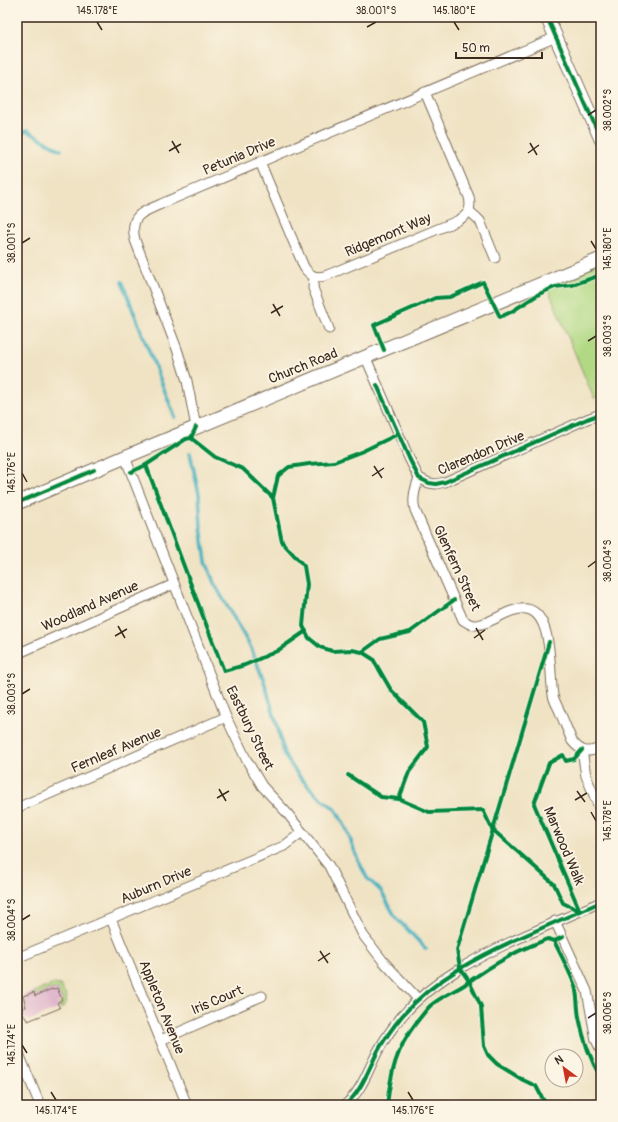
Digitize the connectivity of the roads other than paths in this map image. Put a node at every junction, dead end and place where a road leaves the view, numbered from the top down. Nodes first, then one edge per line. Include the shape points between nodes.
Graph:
1 (547, 17) edge
2 (556, 36) junction
3 (425, 92) junction
4 (601, 139) edge
5 (260, 162) junction
6 (469, 211) junction
7 (495, 258) dead end
8 (601, 260) edge
9 (314, 276) junction
10 (329, 329) dead end
11 (366, 358) junction
12 (601, 414) edge
13 (196, 427) junction
14 (125, 457) junction
15 (419, 478) junction
16 (17, 503) edge
17 (174, 584) junction
18 (17, 654) edge
19 (226, 717) junction
20 (601, 747) edge
21 (582, 750) junction
22 (17, 808) edge
23 (601, 812) edge
24 (302, 832) junction
25 (601, 902) edge
26 (111, 919) junction
27 (555, 921) junction
28 (17, 958) edge
29 (262, 996) dead end
30 (418, 999) junction
31 (160, 1040) junction
32 (17, 1049) edge
33 (601, 1050) edge
34 (40, 1105) edge
35 (187, 1105) edge
36 (345, 1105) edge

1 - 2 main road
2 - 3 street, Petunia Drive
2 - 4 main road
3 - 5 street, Petunia Drive
3 - 6 street via 469,197
5 - 9 street via 304,267
5 - 13 street, Petunia Drive via 146,211 136,218 133,225 135,240 187,380
6 - 7 street via 480,221
6 - 9 street, Ridgemont Way via 457,221 326,276
8 - 11 main road, Church Road
9 - 10 street via 313,288
11 - 13 main road, Church Road
11 - 15 street, Clarendon Drive
12 - 15 street, Clarendon Drive via 445,482 429,483
13 - 14 main road, Church Road
14 - 16 main road, Church Road
14 - 17 street, Eastbury Street
15 - 21 street, Glenfern Street via 414,493 415,510 463,620 475,625 517,609 526,609 538,615 549,642 554,697 572,741
17 - 18 street, Woodland Avenue
17 - 19 street, Eastbury Street
19 - 22 street, Fernleaf Avenue
19 - 24 street, Eastbury Street via 262,786
20 - 21 street via 595,750
21 - 23 street via 586,776
24 - 26 street, Auburn Drive via 284,846
24 - 30 street, Eastbury Street via 329,866 363,934 383,961
25 - 27 street
26 - 28 street, Auburn Drive
26 - 31 street, Appleton Avenue
27 - 30 street via 460,968
27 - 33 street via 587,991 596,1040
29 - 31 street, Iris Court
30 - 36 street via 393,1027 378,1050 360,1088
31 - 35 street, Appleton Avenue
32 - 34 street

